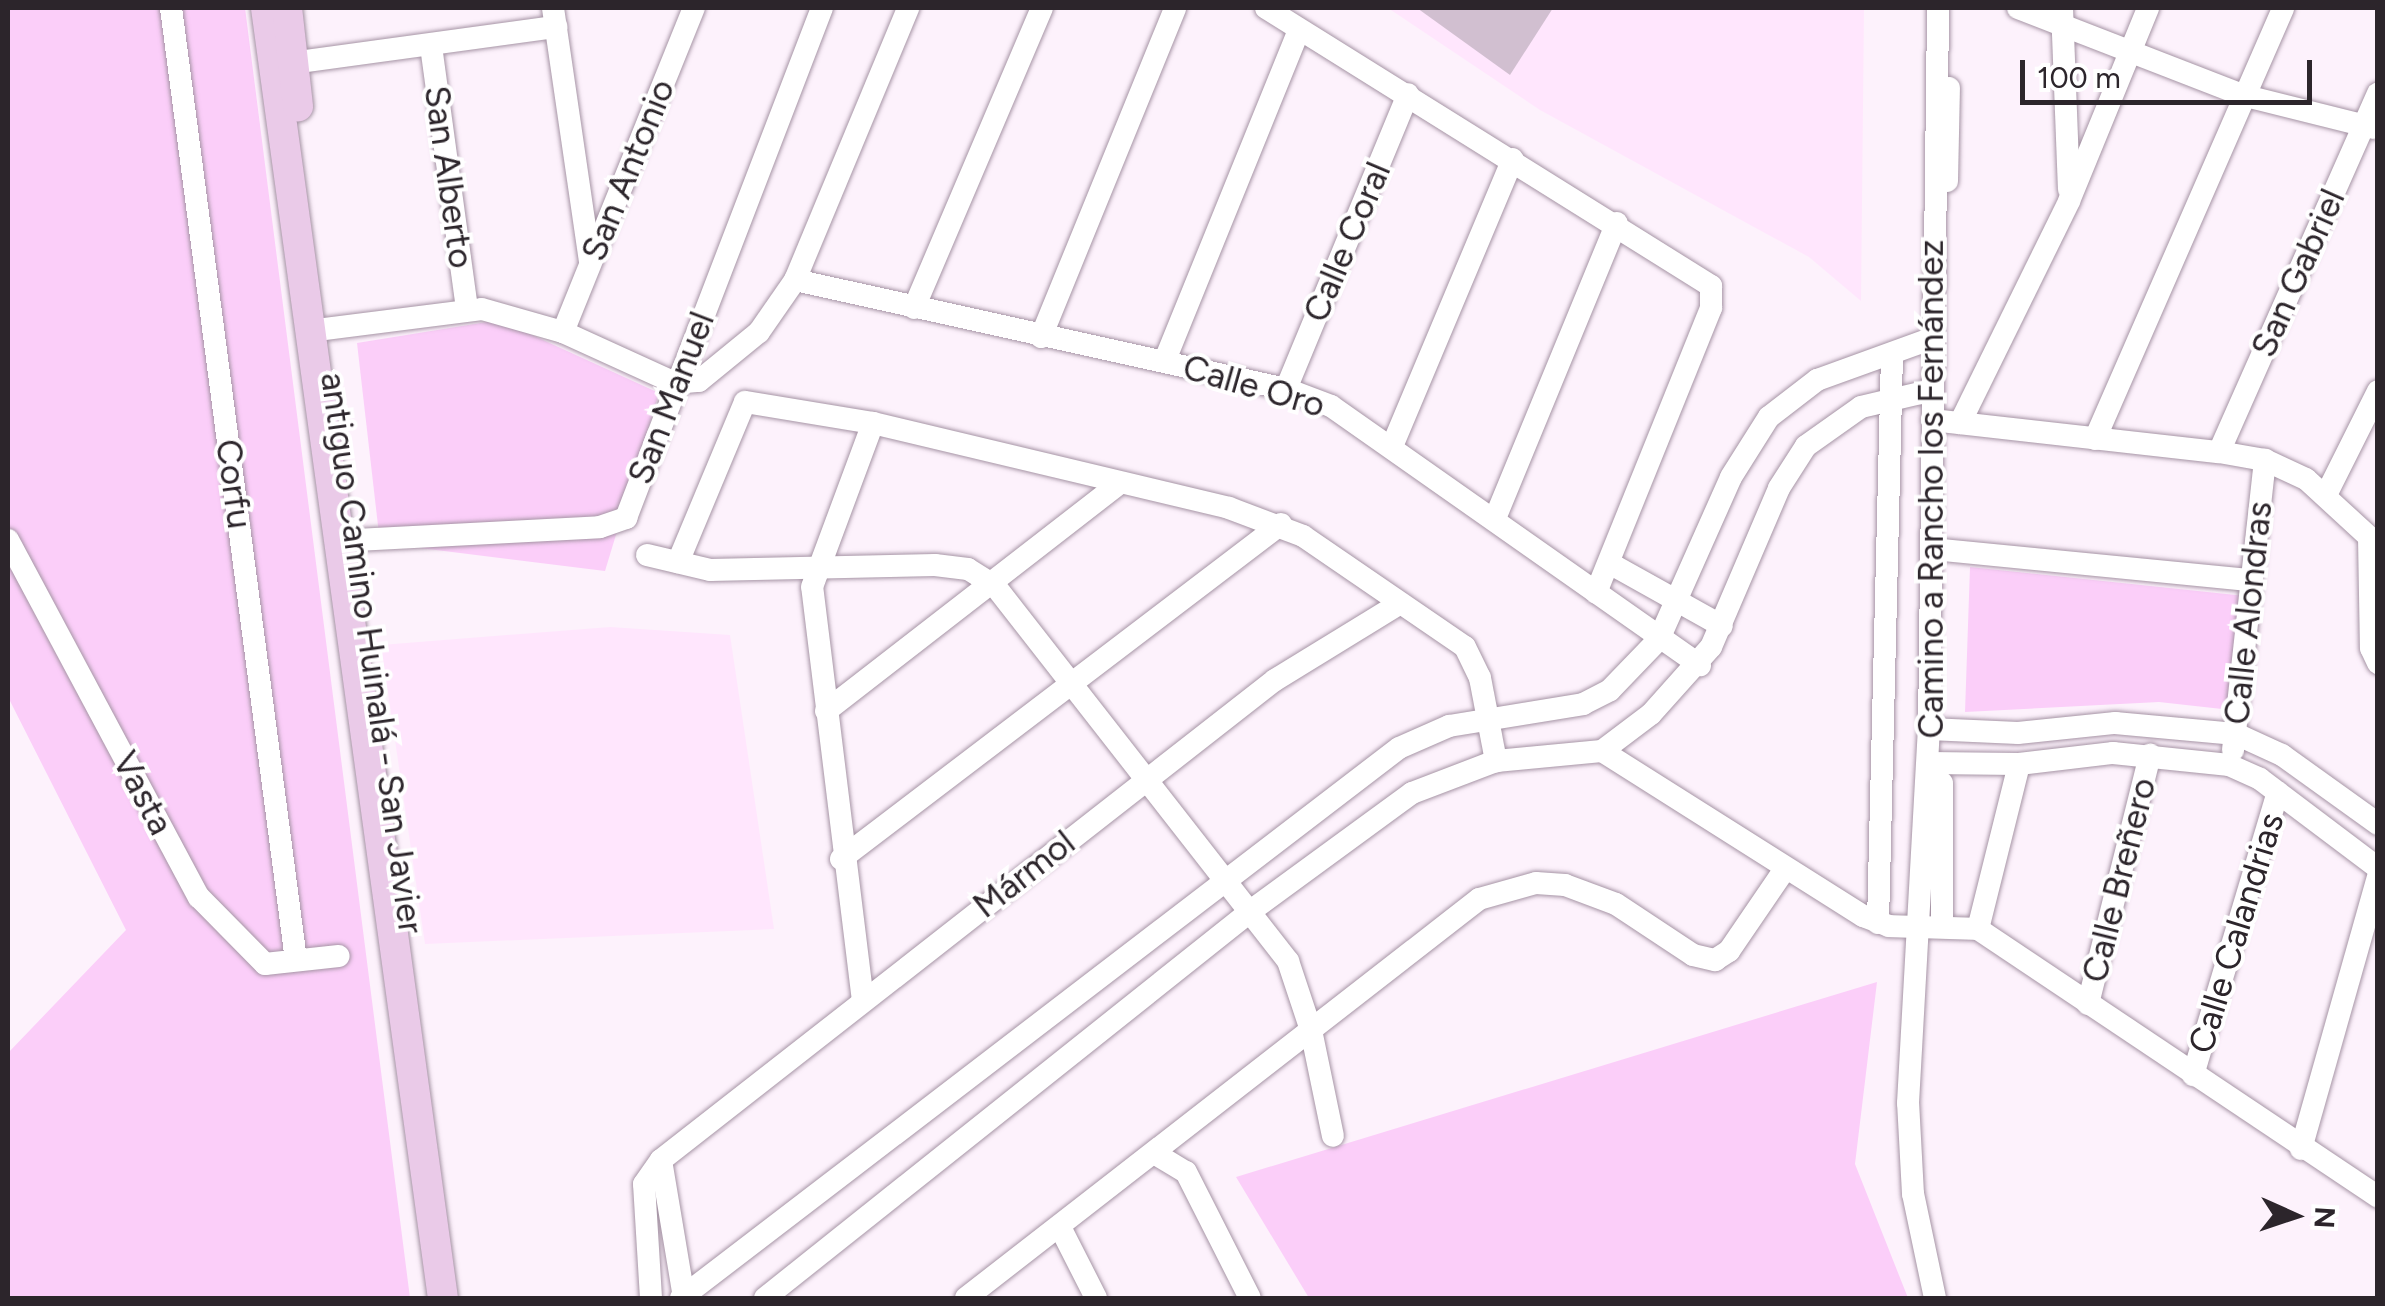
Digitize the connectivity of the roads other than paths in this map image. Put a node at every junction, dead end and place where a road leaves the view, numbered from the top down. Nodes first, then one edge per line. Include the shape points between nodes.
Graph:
1 (171, 8) edge
2 (266, 8) edge
3 (287, 8) edge
4 (678, 8) edge
5 (694, 8) edge
6 (822, 8) edge
7 (908, 8) edge
8 (1042, 8) edge
9 (1174, 8) edge
10 (1266, 8) edge
11 (1938, 8) edge
12 (1954, 8) edge
13 (2018, 8) edge
14 (2148, 8) edge
15 (2283, 8) edge
16 (554, 17) edge
17 (2063, 17) edge
18 (1299, 30) junction
19 (682, 37) junction
20 (431, 46) junction
21 (2127, 53) junction
22 (283, 65) junction
23 (1408, 94) junction
24 (2378, 94) edge
25 (2242, 95) junction
26 (2370, 127) edge
27 (1513, 159) junction
28 (2069, 201) junction
29 (1617, 223) junction
30 (590, 263) junction
31 (795, 280) junction
32 (914, 308) junction
33 (467, 309) junction
34 (318, 329) junction
35 (563, 332) junction
36 (1042, 337) junction
37 (1934, 338) junction
38 (1892, 354) junction
39 (1165, 360) junction
40 (675, 383) junction
41 (1286, 389) junction
42 (1933, 390) junction
43 (2378, 391) edge
44 (1892, 395) junction
45 (1946, 422) junction
46 (873, 424) junction
47 (2095, 439) junction
48 (1393, 444) junction
49 (2218, 452) junction
50 (2265, 460) junction
51 (1119, 484) junction
52 (2326, 495) junction
53 (1496, 516) junction
54 (1281, 524) junction
55 (8, 540) edge
56 (347, 541) junction
57 (1939, 550) junction
58 (648, 554) dead end
59 (678, 562) junction
60 (1611, 564) junction
61 (816, 568) junction
62 (2250, 580) junction
63 (995, 586) junction
64 (1596, 593) junction
65 (1679, 603) junction
66 (1399, 604) junction
67 (1722, 626) junction
68 (1659, 638) junction
69 (2378, 664) edge
70 (1700, 665) junction
71 (1069, 684) junction
72 (826, 711) junction
73 (1487, 719) junction
74 (1937, 729) junction
75 (2236, 734) junction
76 (1602, 751) junction
77 (2150, 755) junction
78 (1496, 761) junction
79 (1935, 764) junction
80 (2020, 764) junction
81 (2229, 764) junction
82 (1146, 778) junction
83 (2278, 792) junction
84 (2378, 824) edge
85 (841, 859) junction
86 (2378, 868) edge
87 (1785, 869) junction
88 (1226, 876) junction
89 (2378, 878) edge
90 (1252, 910) junction
91 (1878, 923) junction
92 (1931, 926) junction
93 (1978, 928) junction
94 (339, 956) dead end
95 (296, 960) junction
96 (864, 1002) junction
97 (2088, 1004) junction
98 (1312, 1030) junction
99 (2193, 1075) junction
100 (1333, 1136) dead end
101 (2301, 1149) junction
102 (1154, 1154) junction
103 (661, 1160) junction
104 (2378, 1198) edge
105 (1060, 1227) junction
106 (971, 1297) edge
107 (443, 1298) edge
108 (459, 1298) edge
109 (651, 1298) edge
110 (683, 1298) edge
111 (766, 1298) edge
112 (1096, 1298) edge
113 (1250, 1298) edge
114 (1935, 1298) edge

1 - 95 street, Corfu
2 - 22 main road
3 - 22 main road
4 - 19 street
5 - 19 street, San Antonio
6 - 40 street, San Manuel
7 - 31 street
8 - 32 street
9 - 36 street
10 - 18 street
11 - 37 street, Camino a Rancho los Fernández
12 - 45 street
13 - 17 street
14 - 21 street
15 - 25 street
16 - 20 street
16 - 30 street
17 - 21 street
17 - 28 street
18 - 23 street
18 - 39 street
19 - 30 street, San Antonio
20 - 22 street
20 - 33 street, San Alberto
21 - 25 street
21 - 28 street
22 - 34 main road
23 - 27 street
23 - 41 street, Calle Coral
24 - 26 street, San Gabriel
25 - 26 street
25 - 47 street
26 - 49 street, San Gabriel
27 - 29 street
27 - 48 street
28 - 45 street
29 - 53 street
29 - 60 street via 1704,278 1714,296
30 - 35 street, San Antonio
31 - 32 street, Calle Oro
31 - 40 street via 729,360 699,382
32 - 36 street, Calle Oro
33 - 34 street
33 - 35 street
34 - 56 main road
35 - 40 street
36 - 39 street, Calle Oro
37 - 38 street
37 - 42 street, Camino a Rancho los Fernández
38 - 44 street
38 - 65 street via 1817,380 1769,417 1730,477
39 - 41 street, Calle Oro
40 - 56 street, San Manuel via 626,518 600,528
41 - 48 street, Calle Oro
42 - 44 street
42 - 45 street, Camino a Rancho los Fernández
43 - 52 street
44 - 67 street via 1824,428 1790,467
44 - 91 street
45 - 47 street
45 - 57 street, Camino a Rancho los Fernández
46 - 51 street
46 - 59 street via 746,402
46 - 61 street
47 - 49 street
48 - 53 street, Calle Oro
49 - 50 street
50 - 52 street
50 - 62 street, Calle Alondras
51 - 54 street
51 - 63 street
52 - 69 street via 2362,527 2373,548 2370,635
53 - 64 street, Calle Oro
54 - 66 street
54 - 71 street
55 - 95 street, Vasta via 199,898 265,964
56 - 107 main road
56 - 108 main road, antiguo Camino Huinalá - San Javier
57 - 62 street
57 - 74 street, Camino a Rancho los Fernández
58 - 59 street
59 - 61 street via 710,570
60 - 64 street
60 - 65 street
61 - 63 street via 935,564 968,569
61 - 72 street via 812,602
62 - 75 street, Calle Alondras
63 - 71 street
63 - 72 street
64 - 68 street, Calle Oro
65 - 67 street
65 - 68 street
66 - 73 street via 1465,647 1480,678
66 - 82 street, Mármol via 1275,680
67 - 70 street
68 - 70 street, Calle Oro
68 - 73 street via 1610,690 1583,704
70 - 76 street
71 - 82 street
71 - 85 street
72 - 85 street
73 - 78 street
73 - 88 street via 1449,726 1399,748
74 - 75 street via 2018,733 2115,723
74 - 79 street, Camino a Rancho los Fernández
75 - 81 street, Calle Alondras
75 - 84 street via 2282,755
76 - 78 street
76 - 87 street
77 - 80 street
77 - 81 street
77 - 97 street, Calle Breñero
78 - 90 street via 1412,793
79 - 80 street
79 - 92 street, Camino a Rancho los Fernández
80 - 93 street
81 - 83 street
82 - 88 street
82 - 96 street, Mármol
83 - 86 street
83 - 99 street, Calle Calandrias
85 - 96 street
87 - 91 street
87 - 98 street via 1729,951 1714,960 1693,955 1592,892 1536,884 1506,889 1480,899
88 - 90 street
88 - 110 street
89 - 101 street
90 - 98 street via 1292,969
90 - 111 street
91 - 92 street
92 - 93 street
92 - 114 street, Camino a Rancho los Fernández via 1915,970 1909,1147
93 - 97 street
94 - 95 street, Vasta
96 - 103 street, Mármol
97 - 99 street
98 - 100 street
98 - 102 street
99 - 101 street
101 - 104 street
102 - 105 street
102 - 113 street via 1186,1172
103 - 109 street via 644,1184
103 - 110 street
105 - 106 street
105 - 112 street

